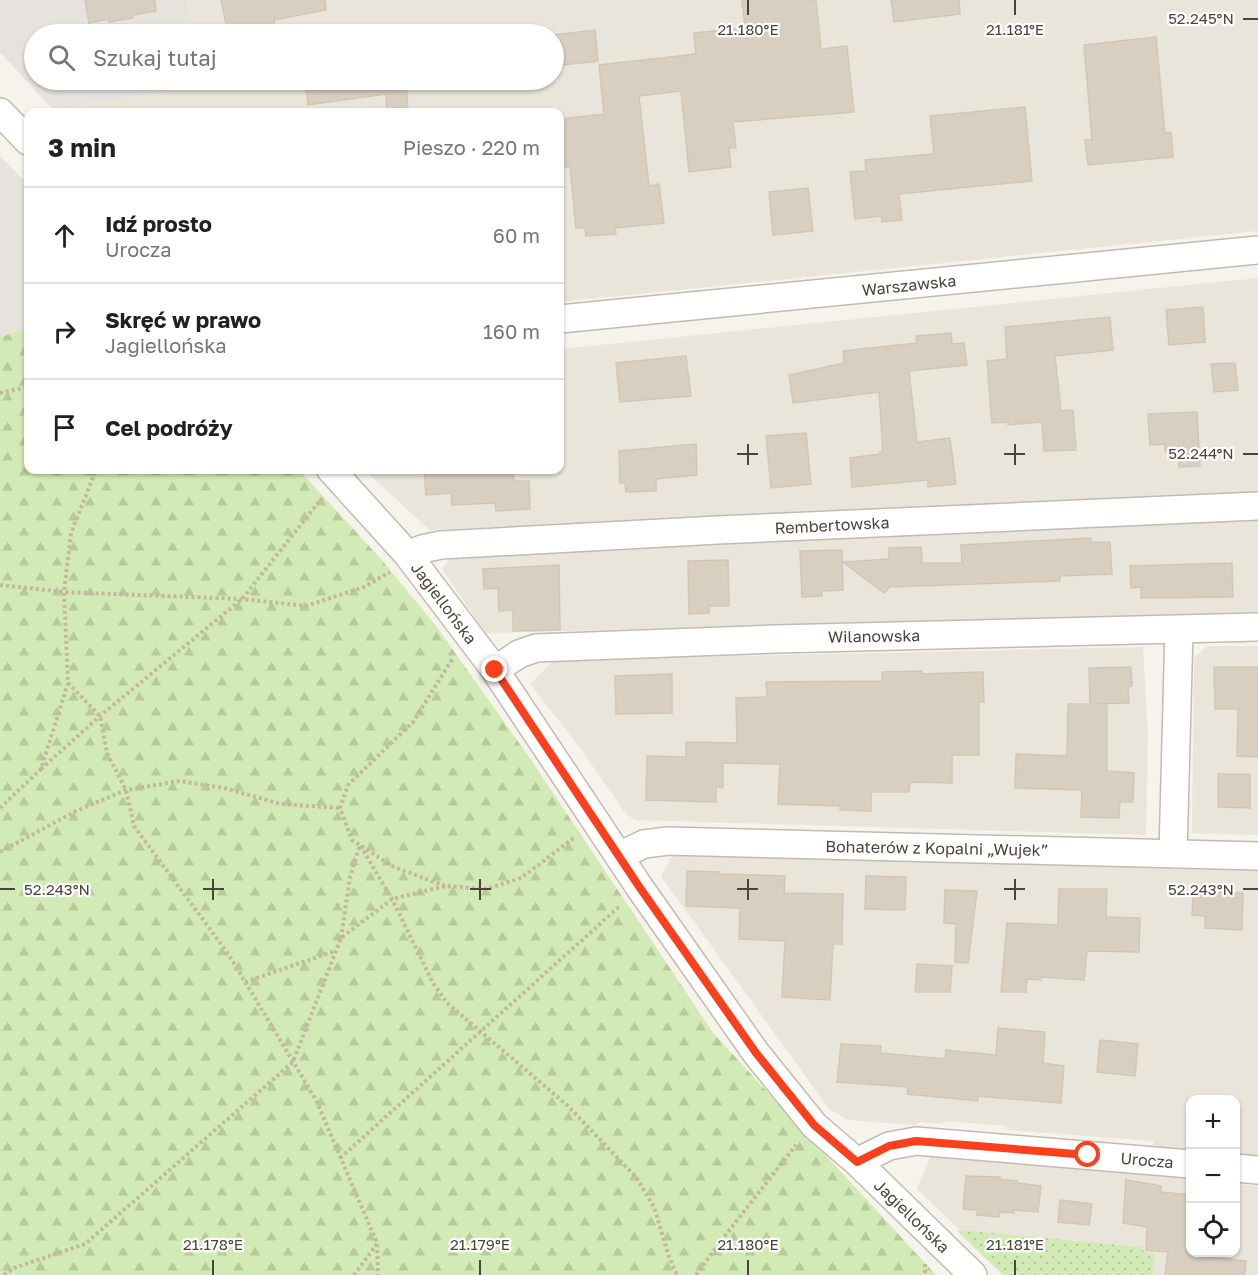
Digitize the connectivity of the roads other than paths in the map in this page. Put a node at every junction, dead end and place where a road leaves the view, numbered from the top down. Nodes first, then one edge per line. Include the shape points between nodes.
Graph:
1 (0, 112) edge
2 (24, 137) edge
3 (1258, 250) edge
4 (564, 319) edge
5 (329, 480) edge
6 (1258, 506) edge
7 (402, 562) junction
8 (1258, 627) edge
9 (1179, 629) junction
10 (495, 670) junction
11 (1173, 854) junction
12 (619, 856) junction
13 (1258, 856) edge
14 (857, 1162) junction
15 (1186, 1164) edge
16 (1240, 1168) edge
17 (1258, 1170) edge
18 (974, 1275) edge

1 - 2 street
3 - 4 street, Warszawska
5 - 7 street, Jagiellońska
6 - 7 street, Rembertowska via 464,543 422,549
7 - 10 street, Jagiellońska
8 - 9 street, Wilanowska
9 - 10 street, Wilanowska via 536,648
9 - 11 street
10 - 12 street, Jagiellońska
11 - 12 street, Bohaterów z Kopalni „Wujek” via 668,841 644,844
11 - 13 street, Bohaterów z Kopalni „Wujek”
12 - 14 street, Jagiellońska via 756,1053 814,1125
14 - 15 street, Urocza via 889,1146 916,1141
14 - 18 street, Jagiellońska
16 - 17 street

